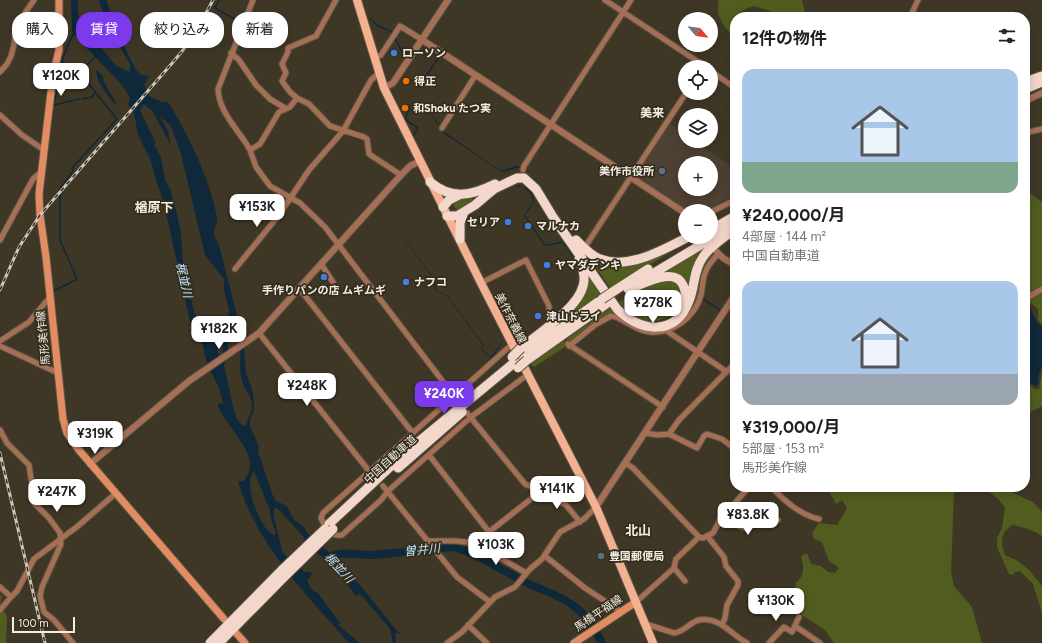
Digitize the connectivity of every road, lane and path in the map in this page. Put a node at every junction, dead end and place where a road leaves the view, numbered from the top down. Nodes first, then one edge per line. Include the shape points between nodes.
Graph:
1 (34, 0) edge
2 (59, 0) edge
3 (253, 0) edge
4 (336, 0) edge
5 (357, 0) edge
6 (448, 0) edge
7 (605, 0) edge
8 (631, 0) edge
9 (918, 0) edge
10 (623, 12) junction
11 (912, 12) edge
12 (421, 39) junction
13 (231, 53) junction
14 (375, 58) junction
15 (694, 60) edge
16 (0, 72) edge
17 (379, 73) junction
18 (475, 76) junction
19 (718, 76) edge
20 (1042, 76) edge
21 (1030, 80) edge
22 (1042, 82) edge
23 (730, 84) edge
24 (1030, 87) edge
25 (384, 88) junction
26 (1042, 93) edge
27 (297, 98) junction
28 (1030, 99) edge
29 (681, 100) edge
30 (285, 108) junction
31 (0, 115) edge
32 (550, 125) junction
33 (442, 128) dead end
34 (1042, 129) edge
35 (343, 131) junction
36 (1030, 132) edge
37 (44, 150) junction
38 (250, 150) junction
39 (420, 161) junction
40 (523, 170) dead end
41 (40, 173) junction
42 (401, 174) junction
43 (630, 178) junction
44 (430, 182) junction
45 (459, 195) junction
46 (291, 197) junction
47 (730, 202) edge
48 (443, 207) junction
49 (718, 208) edge
50 (678, 209) edge
51 (464, 212) junction
52 (730, 215) edge
53 (447, 216) junction
54 (730, 219) edge
55 (718, 221) edge
56 (718, 226) edge
57 (730, 227) edge
58 (730, 233) edge
59 (460, 239) junction
60 (0, 240) edge
61 (576, 240) junction
62 (678, 241) edge
63 (587, 244) dead end
64 (689, 244) edge
65 (338, 246) junction
66 (577, 251) junction
67 (716, 251) joint
68 (730, 261) edge
69 (321, 264) junction
70 (235, 269) dead end
71 (333, 282) dead end
72 (481, 283) junction
73 (299, 288) junction
74 (1042, 288) edge
75 (622, 291) junction
76 (1030, 296) edge
77 (50, 297) junction
78 (730, 303) edge
79 (552, 320) dead end
80 (667, 331) junction
81 (259, 333) junction
82 (0, 341) edge
83 (0, 346) edge
84 (509, 347) dead end
85 (698, 352) junction
86 (524, 354) junction
87 (515, 362) junction
88 (730, 369) edge
89 (727, 372) junction
90 (58, 373) junction
91 (523, 378) dead end
92 (453, 395) junction
93 (457, 400) dead end
94 (663, 407) junction
95 (469, 415) junction
96 (0, 430) edge
97 (412, 432) junction
98 (645, 433) junction
99 (669, 434) junction
100 (730, 445) edge
101 (429, 455) junction
102 (625, 463) junction
103 (90, 464) junction
104 (369, 471) junction
105 (374, 476) dead end
106 (383, 486) dead end
107 (388, 491) junction
108 (541, 491) junction
109 (745, 492) edge
110 (776, 492) edge
111 (115, 494) junction
112 (596, 507) junction
113 (819, 519) dead end
114 (720, 520) junction
115 (778, 520) dead end
116 (580, 522) junction
117 (331, 527) junction
118 (489, 532) junction
119 (699, 537) junction
120 (708, 537) junction
121 (62, 538) junction
122 (430, 541) junction
123 (475, 544) junction
124 (544, 556) junction
125 (674, 568) junction
126 (285, 572) junction
127 (525, 574) junction
128 (685, 581) dead end
129 (0, 587) edge
130 (11, 597) junction
131 (490, 602) junction
132 (636, 602) junction
133 (0, 610) edge
134 (620, 611) junction
135 (799, 617) dead end
136 (224, 619) dead end
137 (643, 622) junction
138 (468, 625) junction
139 (722, 625) junction
140 (795, 626) junction
141 (237, 634) dead end
142 (73, 643) edge
143 (210, 643) edge
144 (219, 643) edge
145 (245, 643) edge
146 (448, 643) edge
147 (488, 643) edge
148 (574, 643) edge
149 (653, 643) edge
150 (747, 643) edge
151 (769, 643) edge
152 (820, 643) edge

1 - 16 street via 16,26 10,60
2 - 37 main road, 馬形美作線 via 59,50 53,75
3 - 13 street
4 - 27 street via 316,36 288,48 282,64 286,73 282,81
5 - 14 main road, 美作奈義線
6 - 12 street
7 - 10 street
8 - 10 street
9 - 11 street
10 - 15 street
10 - 32 street
12 - 14 street via 400,26 380,55
12 - 18 street
12 - 25 street via 393,83
13 - 30 street via 256,85 270,99
13 - 38 street via 219,84 218,96 229,121
14 - 17 main road, 美作奈義線
17 - 25 main road, 美作奈義線
17 - 35 street via 371,80
18 - 32 street
18 - 33 street
19 - 23 street
20 - 21 highway
22 - 24 highway
25 - 39 main road, 美作奈義線
26 - 28 street
27 - 30 street via 290,107
27 - 35 street via 309,104 330,126
29 - 43 street
30 - 38 street via 278,114 260,144
31 - 37 street
32 - 40 street
32 - 43 street
34 - 36 street
35 - 42 street via 364,137 369,154
35 - 46 street via 309,170
37 - 41 main road, 馬形美作線
38 - 46 street via 256,167 270,186
39 - 42 street
39 - 44 main road, 美作奈義線
41 - 60 street via 33,179
41 - 77 main road, 馬形美作線 via 40,215
42 - 65 street
43 - 50 street
43 - 63 street
44 - 45 highway via 440,191
44 - 48 main road, 美作奈義線
45 - 48 highway
45 - 61 highway via 492,186 517,175 526,175 540,186
46 - 65 street via 313,215
46 - 70 street
47 - 49 street
48 - 53 main road, 美作奈義線
51 - 53 highway via 457,216
51 - 59 highway via 460,223
51 - 66 highway via 494,188 517,178 524,178 536,189
52 - 55 highway
53 - 59 main road, 美作奈義線
54 - 56 highway
57 - 75 highway, 中国自動車道
58 - 66 highway via 703,257 697,268 693,290 684,311 676,320 658,327 639,325 627,319 617,309
59 - 72 main road, 美作奈義線
61 - 62 highway via 599,259 616,262 643,257
61 - 75 highway via 620,306 636,319 655,322 670,318 680,308 686,295 682,282 672,277 657,278 639,287
64 - 75 highway, 中国自動車道
65 - 69 street
65 - 92 street
66 - 86 highway via 584,273 579,296
67 - 68 street
67 - 80 street via 706,269 701,294 692,313 682,323
69 - 71 street
69 - 73 street
72 - 79 street via 526,260 549,306 549,316
72 - 112 main road, 美作奈義線
73 - 81 street
73 - 97 street
74 - 76 street
75 - 86 highway, 中国自動車道, bridge
77 - 82 street via 29,322
77 - 90 main road, 馬形美作線
78 - 85 street
80 - 85 street
80 - 94 street via 641,330 611,316 569,345
81 - 103 street via 200,374
81 - 104 street
83 - 90 street
84 - 92 street
85 - 89 street
85 - 94 street
86 - 87 highway, 中国自動車道, bridge
86 - 87 highway, bridge
87 - 117 highway, 中国自動車道 via 473,403
87 - 117 highway, 中国自動車道 via 440,422
88 - 89 street
89 - 99 street via 679,420
90 - 103 main road, 馬形美作線 via 67,433
91 - 95 street
92 - 93 street
92 - 97 street
94 - 98 street
95 - 101 street
95 - 108 street via 526,484
96 - 121 street via 7,443 29,465 32,499 56,526
97 - 104 street
98 - 99 street
98 - 102 street
99 - 100 street via 697,448 707,434 722,439
101 - 107 street
101 - 118 street
102 - 112 street
102 - 119 street via 638,473
103 - 111 main road, 馬形美作線
104 - 105 street
104 - 107 street via 323,513 322,518 329,530 342,535
106 - 107 street
107 - 122 street
108 - 116 street via 566,505
108 - 118 street
109 - 114 street
110 - 113 street via 787,503
111 - 121 street
111 - 136 main road, 馬形美作線
112 - 116 street
112 - 132 main road, 美作奈義線
114 - 115 street via 745,528 759,513
114 - 120 street
116 - 124 street via 556,536
117 - 126 highway, 中国自動車道, bridge
118 - 123 street
119 - 120 street
119 - 125 street via 676,559
120 - 139 street via 738,581 726,605 726,616
121 - 130 street via 34,559 17,591
121 - 142 street via 40,596 44,612
122 - 123 street
122 - 131 street via 457,577
123 - 127 street
124 - 127 street
124 - 134 street via 584,588
125 - 128 street
125 - 132 street
126 - 143 highway, 中国自動車道
126 - 144 highway, 中国自動車道
127 - 131 street via 517,583
129 - 130 street
130 - 133 street
131 - 138 street
132 - 134 main road, 馬橋平福線
132 - 137 main road, 美作奈義線
134 - 148 main road, 馬橋平福線
135 - 140 street
137 - 139 street via 674,633 699,620
137 - 149 main road, 美作奈義線
138 - 146 street
138 - 147 street
139 - 150 street
140 - 151 street via 792,632 781,628
140 - 152 street
141 - 145 main road

